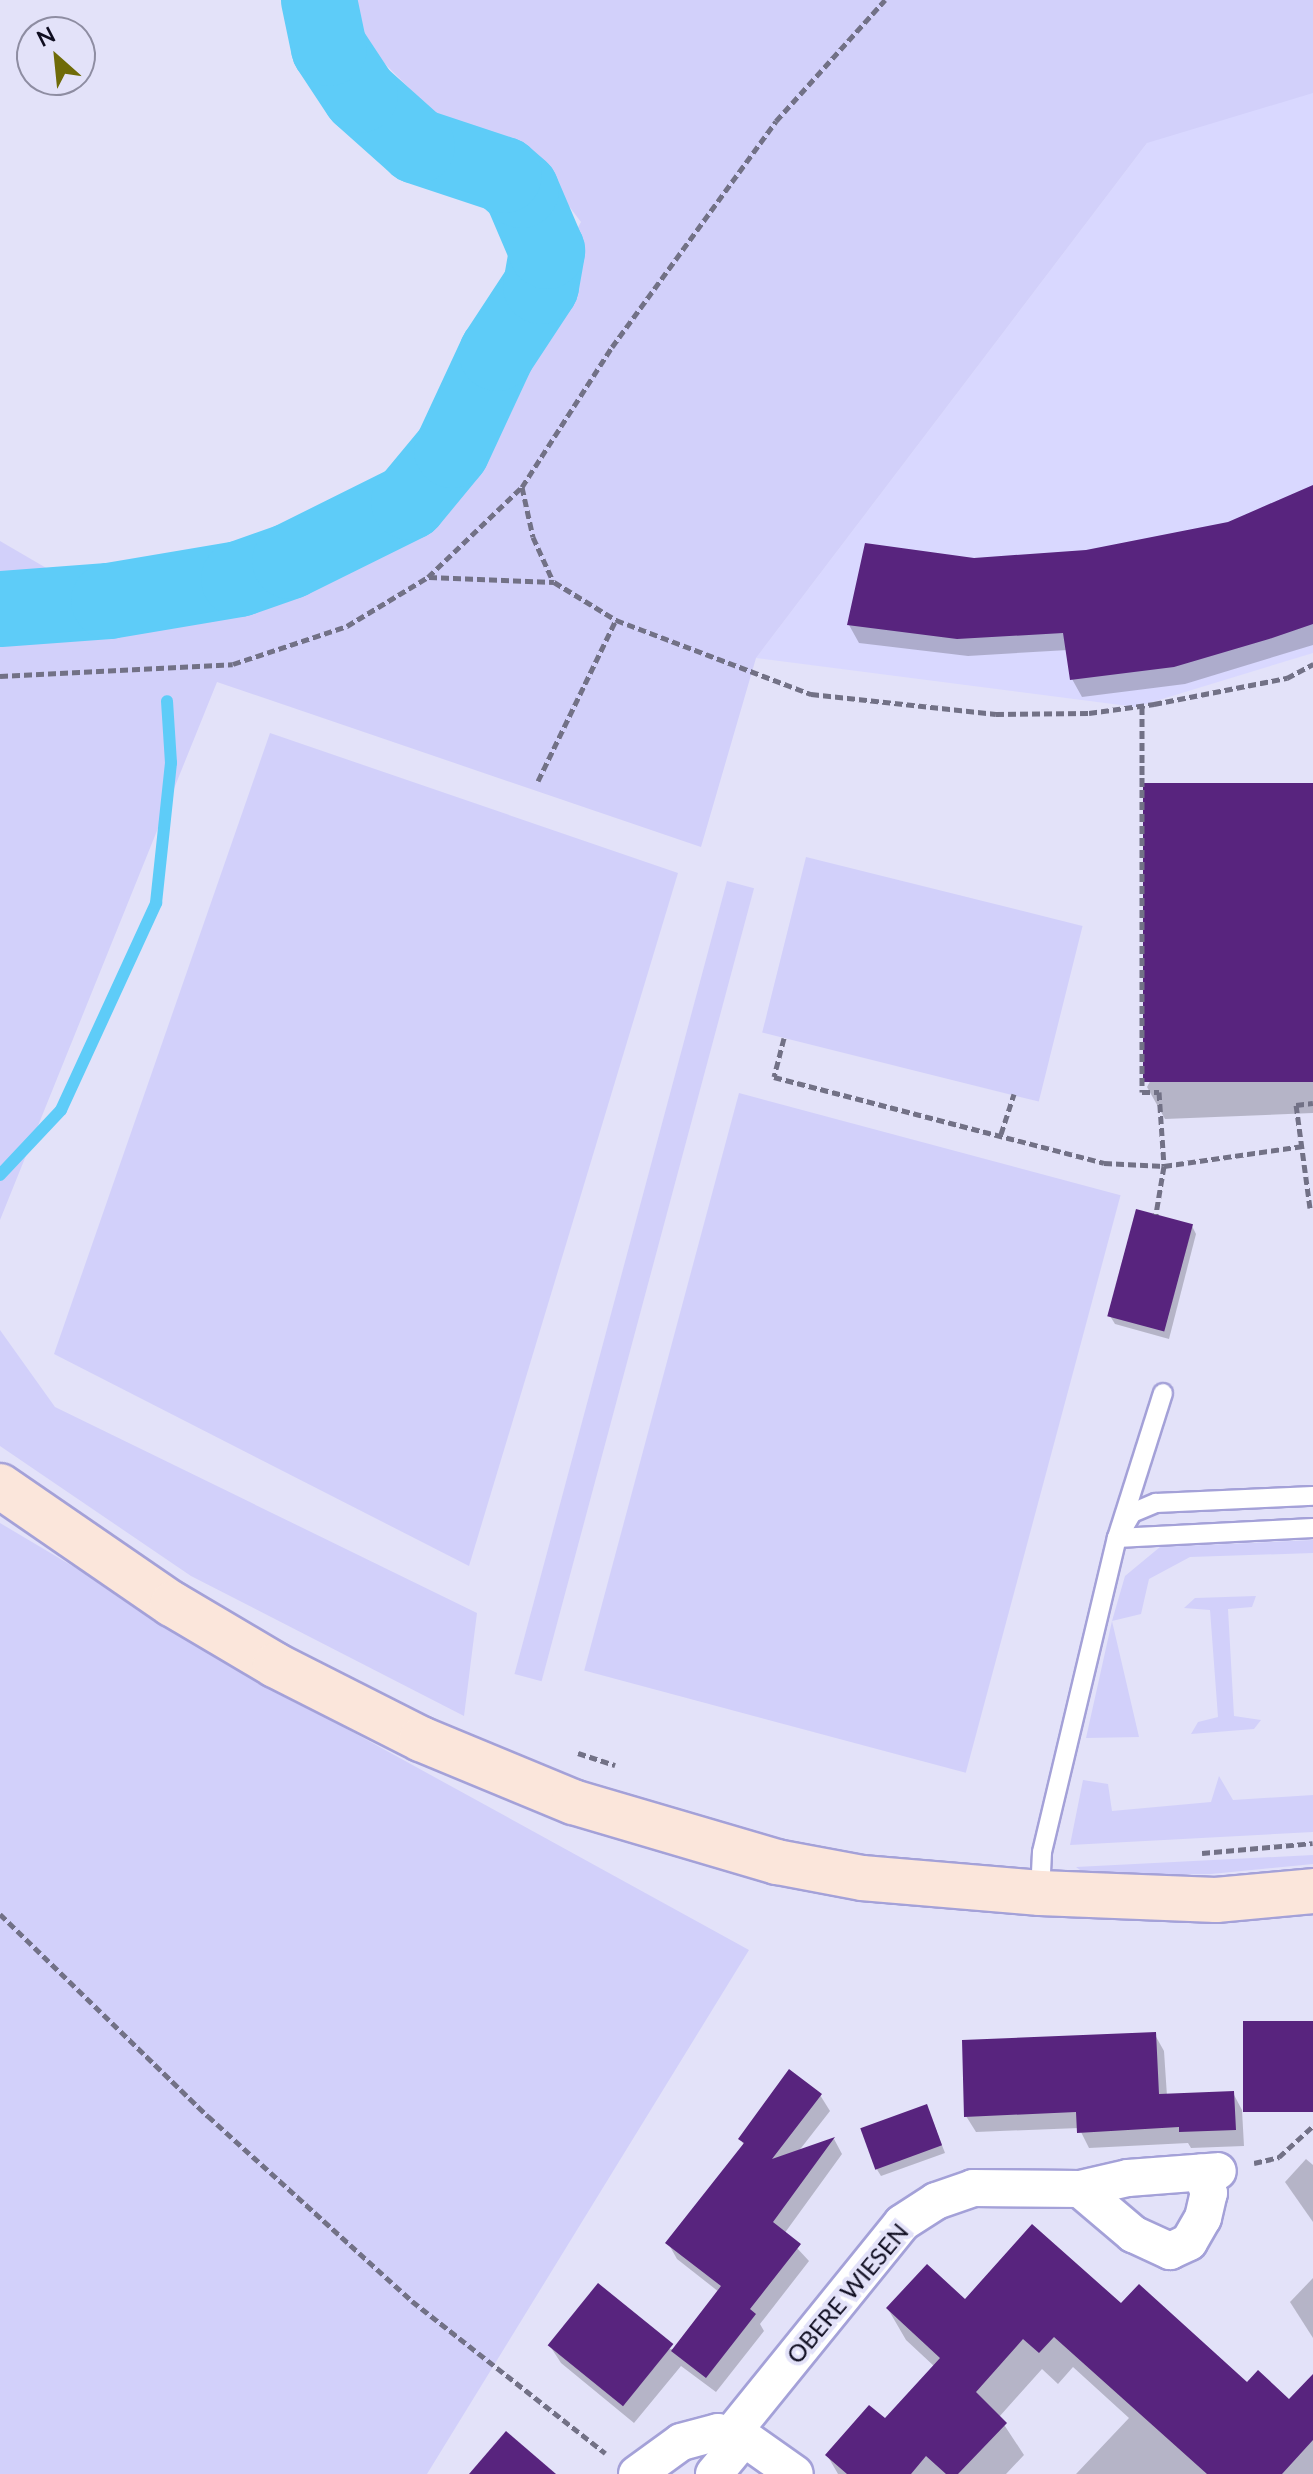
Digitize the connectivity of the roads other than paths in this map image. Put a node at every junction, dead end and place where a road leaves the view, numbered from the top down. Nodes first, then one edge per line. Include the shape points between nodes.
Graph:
1 (1163, 1393) dead end
2 (0, 1486) edge
3 (1313, 1496) edge
4 (1313, 1528) edge
5 (1117, 1538) junction
6 (1313, 1891) edge
7 (1040, 1893) junction
8 (1080, 2189) junction
9 (738, 2435) junction
10 (622, 2465) edge
11 (714, 2474) edge
12 (795, 2474) edge

1 - 5 lane
2 - 7 main road via 172,1604 275,1665 421,1739 573,1802 805,1867 862,1878
3 - 5 lane via 1156,1503 1132,1513
4 - 5 lane
5 - 7 lane via 1042,1852
6 - 7 main road via 1216,1900
8 - 8 street, OBERE WIESEN via 1128,2178 1209,2172 1203,2218 1189,2242 1170,2251 1133,2234
8 - 9 street, OBERE WIESEN via 973,2188 936,2201 902,2223
9 - 10 street via 681,2442
9 - 11 street, OBERE WIESEN
9 - 12 street

